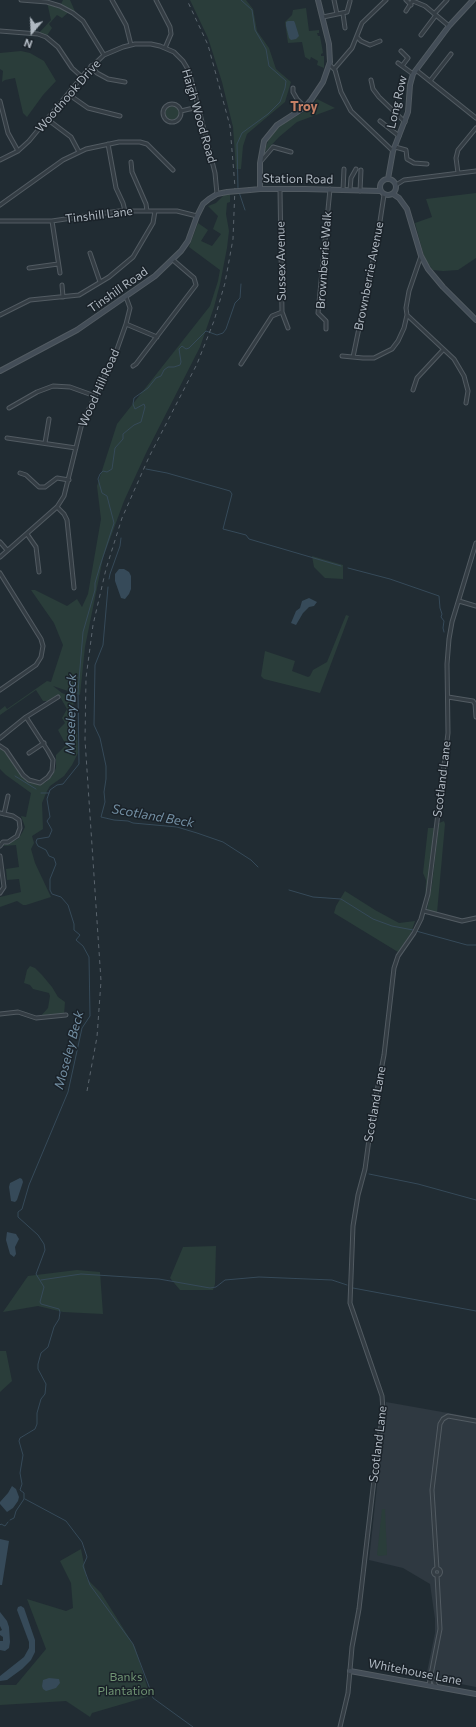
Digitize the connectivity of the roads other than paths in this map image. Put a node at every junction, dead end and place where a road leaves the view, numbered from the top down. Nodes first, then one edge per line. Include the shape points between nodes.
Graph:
1 (21, 0) edge
2 (112, 0) edge
3 (156, 0) edge
4 (318, 0) edge
5 (334, 0) edge
6 (386, 0) edge
7 (406, 0) edge
8 (447, 0) edge
9 (473, 0) edge
10 (350, 1) dead end
11 (413, 1) edge
12 (411, 5) junction
13 (406, 11) dead end
14 (337, 14) junction
15 (344, 14) junction
16 (435, 14) junction
17 (323, 17) junction
18 (450, 26) junction
19 (345, 28) dead end
20 (0, 31) edge
21 (421, 34) dead end
22 (357, 37) junction
23 (380, 41) dead end
24 (131, 45) junction
25 (165, 48) junction
26 (401, 51) dead end
27 (451, 54) dead end
28 (104, 55) junction
29 (398, 63) dead end
30 (330, 65) junction
31 (91, 66) junction
32 (402, 66) junction
33 (334, 69) junction
34 (414, 72) junction
35 (82, 77) junction
36 (371, 80) dead end
37 (430, 81) junction
38 (125, 82) dead end
39 (293, 88) dead end
40 (68, 94) junction
41 (0, 101) edge
42 (198, 106) junction
43 (305, 107) junction
44 (181, 111) junction
45 (120, 116) dead end
46 (476, 118) edge
47 (47, 119) junction
48 (380, 122) dead end
49 (405, 122) junction
50 (476, 128) edge
51 (400, 136) junction
52 (108, 144) junction
53 (394, 149) junction
54 (18, 151) junction
55 (79, 152) junction
56 (291, 152) dead end
57 (0, 160) edge
58 (131, 162) dead end
59 (260, 163) junction
60 (427, 164) dead end
61 (356, 169) dead end
62 (173, 170) dead end
63 (344, 170) dead end
64 (361, 170) dead end
65 (476, 171) edge
66 (458, 173) junction
67 (388, 179) junction
68 (396, 184) junction
69 (260, 189) junction
70 (330, 189) junction
71 (280, 190) junction
72 (342, 190) junction
73 (350, 190) junction
74 (360, 190) junction
75 (380, 192) junction
76 (217, 194) junction
77 (393, 194) junction
78 (384, 195) junction
79 (0, 205) edge
80 (125, 211) junction
81 (147, 211) junction
82 (154, 211) junction
83 (197, 216) junction
84 (0, 221) edge
85 (52, 221) junction
86 (90, 252) dead end
87 (421, 256) junction
88 (173, 260) junction
89 (58, 264) junction
90 (28, 268) dead end
91 (60, 273) dead end
92 (100, 282) junction
93 (62, 285) dead end
94 (63, 297) junction
95 (126, 297) junction
96 (282, 312) junction
97 (0, 315) edge
98 (407, 315) junction
99 (476, 320) edge
100 (126, 324) junction
101 (288, 328) dead end
102 (326, 329) dead end
103 (157, 337) junction
104 (443, 350) junction
105 (342, 356) dead end
106 (353, 357) junction
107 (241, 364) dead end
108 (133, 366) dead end
109 (0, 371) edge
110 (413, 390) dead end
111 (95, 396) junction
112 (466, 403) dead end
113 (9, 408) dead end
114 (49, 419) dead end
115 (7, 438) dead end
116 (44, 443) junction
117 (76, 448) junction
118 (20, 473) dead end
119 (69, 480) junction
120 (57, 507) junction
121 (27, 534) junction
122 (0, 542) edge
123 (476, 543) edge
124 (7, 550) junction
125 (0, 557) edge
126 (39, 572) dead end
127 (0, 573) edge
128 (74, 588) dead end
129 (460, 601) junction
130 (476, 606) edge
131 (0, 690) edge
132 (58, 697) dead end
133 (448, 697) junction
134 (26, 717) junction
135 (476, 717) edge
136 (0, 738) edge
137 (44, 743) junction
138 (0, 746) edge
139 (29, 752) dead end
140 (8, 796) dead end
141 (0, 813) edge
142 (4, 814) junction
143 (0, 846) edge
144 (0, 856) edge
145 (0, 893) edge
146 (424, 911) junction
147 (476, 918) edge
148 (0, 1014) edge
149 (66, 1015) dead end
150 (476, 1421) edge
151 (350, 1671) junction
152 (431, 1675) junction
153 (429, 1685) junction
154 (436, 1686) junction
155 (476, 1694) edge
156 (340, 1727) edge

1 - 28 street via 47,2 73,13 82,21
2 - 24 street via 126,25
3 - 25 street via 171,29
4 - 17 street
5 - 14 street
6 - 22 street via 362,23
7 - 12 street
8 - 16 street
9 - 18 street, Long Row
10 - 15 street
11 - 12 street
11 - 16 street
12 - 13 street
14 - 15 street
14 - 17 street
15 - 19 street
16 - 18 street
16 - 21 street
17 - 30 street via 330,51
18 - 34 street, Long Row
20 - 35 street via 46,37
22 - 23 street via 370,45
22 - 33 street via 352,48
24 - 25 street, Woodnook Drive via 151,44
24 - 28 street, Woodnook Drive via 117,48
25 - 42 street, Haigh Wood Road via 186,65
26 - 32 street via 408,58
27 - 37 street
28 - 31 street, Woodnook Drive
29 - 32 street
30 - 33 street
30 - 43 street via 317,91
31 - 35 street, Woodnook Drive
31 - 38 street via 108,79
32 - 34 street
33 - 53 street via 341,92 351,111
34 - 37 street
34 - 49 street, Long Row
35 - 40 street, Woodnook Drive
36 - 49 street via 373,89 379,97
37 - 46 street
39 - 43 street via 297,99
40 - 45 street via 88,108
40 - 47 street, Woodnook Drive
41 - 54 street via 8,133
42 - 44 street
42 - 76 street, Haigh Wood Road via 215,173
43 - 59 street via 269,133
44 - 44 street via 180,118 174,122 166,120 163,113 169,104 176,105
47 - 54 street, Woodnook Drive
47 - 55 street via 71,137
48 - 51 street
49 - 51 street, Long Row
50 - 66 street via 458,150
51 - 53 street, Long Row
52 - 55 street
52 - 62 street via 144,143
52 - 80 street via 116,188
53 - 60 street via 406,150 408,158 414,163
53 - 67 street, Long Row
54 - 57 street, Woodnook Drive
55 - 79 street via 63,160
56 - 59 street via 273,147
58 - 81 street via 132,172
59 - 69 street
61 - 73 street via 351,178
63 - 72 street
64 - 74 street
65 - 66 street
66 - 68 street via 404,180
67 - 68 street
67 - 75 street via 380,184
68 - 77 street
69 - 71 street, Station Road
69 - 76 street, Station Road, bridge
70 - 71 street, Station Road
70 - 72 street, Station Road
70 - 102 street, Brownberrie Walk via 318,313 326,321
71 - 96 street, Sussex Avenue
72 - 73 street, Station Road
73 - 74 street, Station Road
74 - 75 street, Station Road
75 - 78 street
76 - 83 street, Tinshill Road via 209,199
77 - 78 street
77 - 87 street via 407,209
78 - 106 street, Brownberrie Avenue
80 - 81 street, Tinshill Lane
80 - 85 street, Tinshill Lane
81 - 82 street, Tinshill Lane
82 - 83 street, Tinshill Lane via 184,212
82 - 92 street via 153,222 131,259
83 - 88 street, Tinshill Road via 188,241
84 - 85 street, Tinshill Lane
85 - 89 street
86 - 92 street
87 - 98 street via 409,291
87 - 99 street via 433,276
88 - 95 street, Tinshill Road
88 - 103 street via 194,278 196,286
89 - 90 street via 35,265
89 - 91 street
92 - 94 street via 79,295
93 - 94 street
94 - 97 street via 30,300
95 - 100 street, Wood Hill Road via 130,308
95 - 109 street, Tinshill Road via 77,330
96 - 101 street
96 - 107 street, Sussex Avenue via 272,316
98 - 104 street
98 - 106 street via 392,349 374,358
100 - 103 street
100 - 111 street, Wood Hill Road via 115,355
103 - 108 street
104 - 110 street via 417,378
104 - 112 street via 454,360 464,376 468,391
105 - 106 street
111 - 113 street via 70,387 53,386
111 - 117 street, Wood Hill Road via 84,418
114 - 116 street
115 - 116 street
116 - 117 street
117 - 119 street, Wood Hill Road
118 - 119 street via 26,475 39,488 45,487 57,478
119 - 120 street, Wood Hill Road
120 - 121 street
120 - 128 street via 67,520
121 - 124 street
121 - 126 street via 37,549
122 - 124 street
123 - 129 street, Scotland Lane
124 - 125 street
127 - 131 street via 42,639 43,646 36,665
129 - 130 street
129 - 133 street, Scotland Lane via 449,639
132 - 134 street
133 - 135 street via 473,701
133 - 146 street, Scotland Lane via 446,750
134 - 136 street
134 - 137 street
137 - 138 street via 52,756 53,768 48,777 40,783 26,778 6,750
137 - 139 street
140 - 142 street
141 - 142 street
142 - 143 street via 19,820 20,828 17,836
144 - 145 street via 4,886
146 - 147 street via 462,921
146 - 151 street, Scotland Lane via 414,933 398,956 394,968 384,1055 353,1226 350,1303 382,1396 383,1410
148 - 149 street via 18,1012 36,1018
150 - 152 street via 448,1416 440,1424 432,1490 437,1569 440,1572 437,1576 440,1629
151 - 153 street, Whitehouse Lane
151 - 156 street, Scotland Lane
152 - 153 street
152 - 154 street
153 - 154 street, Whitehouse Lane
154 - 155 street, Whitehouse Lane

